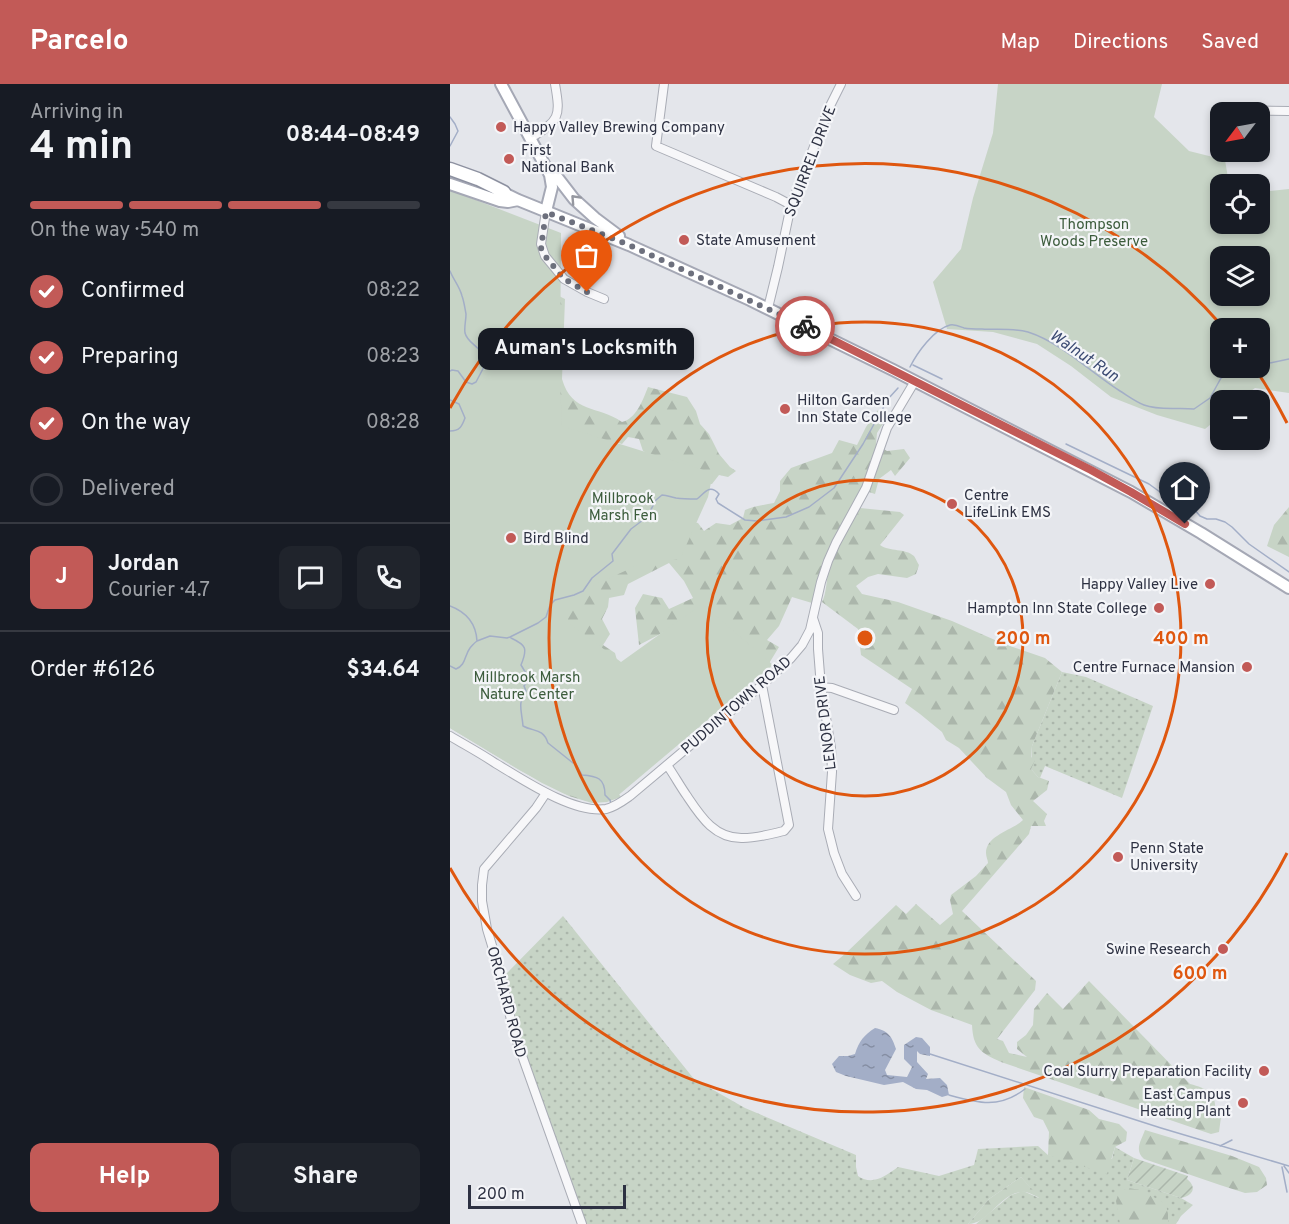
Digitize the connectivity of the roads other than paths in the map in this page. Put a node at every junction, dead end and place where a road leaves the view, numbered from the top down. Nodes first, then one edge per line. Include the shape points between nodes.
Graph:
1 (501, 84) edge
2 (555, 84) edge
3 (664, 84) edge
4 (841, 84) edge
5 (1270, 111) edge
6 (1289, 111) edge
7 (532, 139) junction
8 (450, 169) edge
9 (554, 173) junction
10 (450, 174) edge
11 (450, 184) edge
12 (504, 192) junction
13 (518, 200) junction
14 (791, 205) junction
15 (546, 212) junction
16 (633, 247) junction
17 (604, 299) dead end
18 (768, 308) junction
19 (915, 381) junction
20 (1289, 588) edge
21 (813, 617) junction
22 (762, 685) junction
23 (821, 687) junction
24 (894, 710) dead end
25 (450, 736) edge
26 (667, 765) junction
27 (546, 793) junction
28 (856, 896) dead end
29 (582, 1224) edge

1 - 7 main road
2 - 7 street via 556,119
3 - 14 street via 656,146
4 - 14 street, SQUIRREL DRIVE
5 - 6 street
7 - 9 main road
7 - 15 main road via 552,182
8 - 12 highway
9 - 15 main road via 557,188
16 -> 9 main road via 582,207
10 - 12 main road
11 - 13 main road via 500,201
12 - 13 main road
13 - 15 main road
14 - 18 street, SQUIRREL DRIVE
15 - 16 main road
15 - 17 street via 541,248 545,256 564,279
16 - 18 main road
18 - 19 main road
19 - 20 main road via 1131,492
19 - 21 street, PUDDINTOWN ROAD via 887,428 866,488 832,552
21 - 22 street, PUDDINTOWN ROAD via 802,645
21 - 23 street, LENOR DRIVE via 818,633
22 - 26 street, PUDDINTOWN ROAD
22 - 26 street via 787,829 742,838 719,833 702,818
23 - 24 street
23 - 28 street, LENOR DRIVE via 832,756 828,829 842,874
25 - 27 street, PUDDINTOWN ROAD
26 - 27 street, PUDDINTOWN ROAD via 618,805 606,809 583,807
27 - 29 street, ORCHARD ROAD via 484,869 482,901 514,1033

